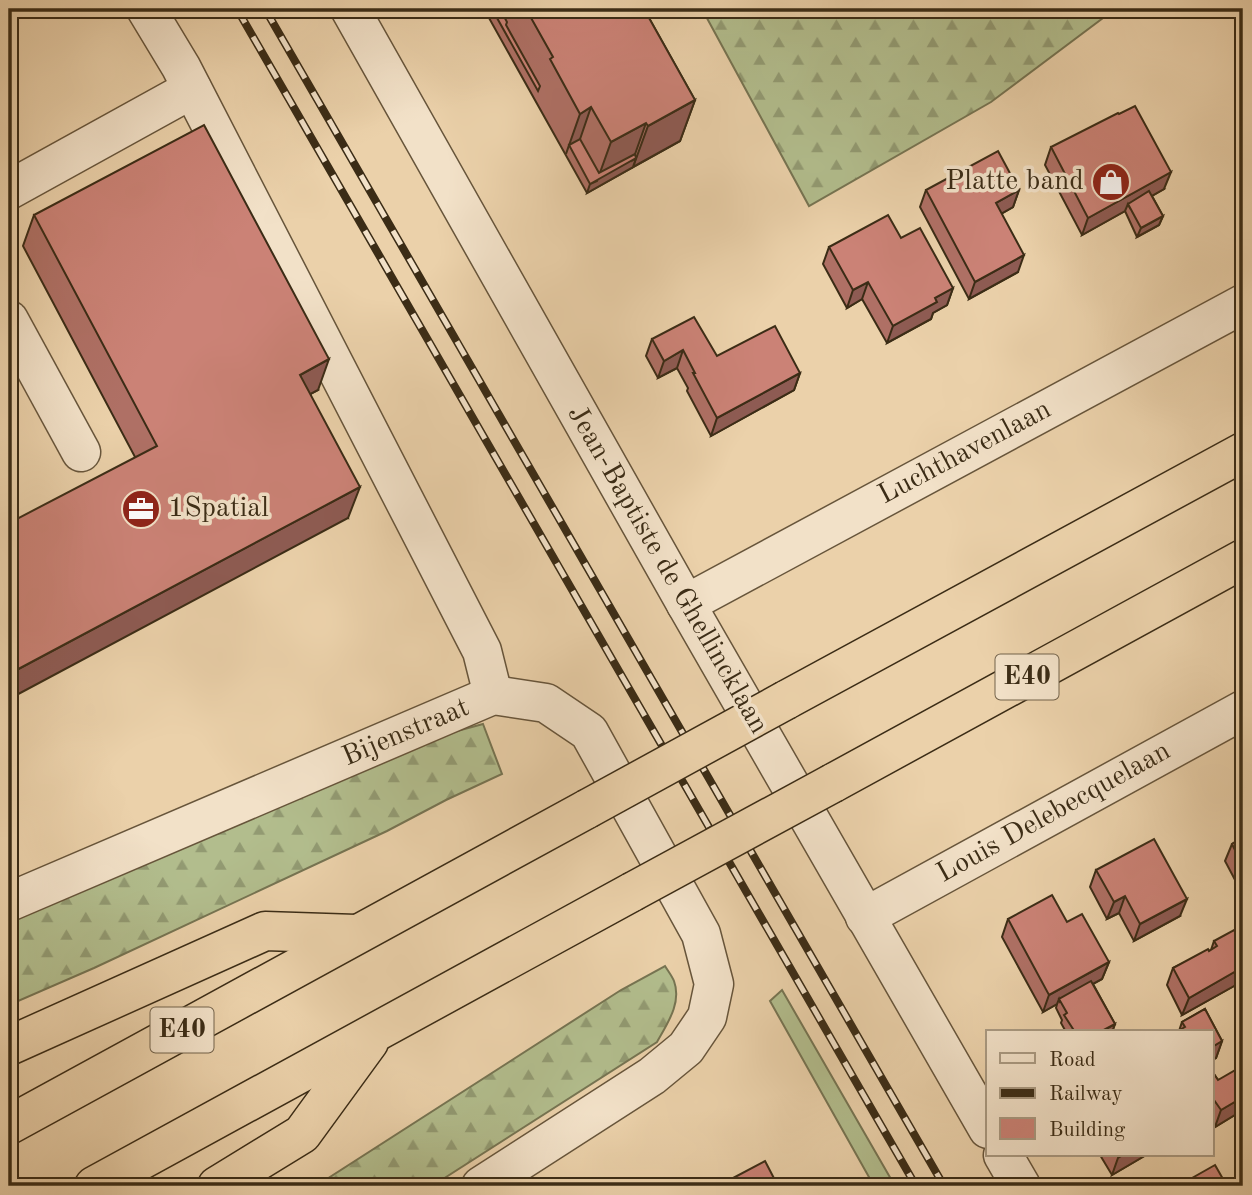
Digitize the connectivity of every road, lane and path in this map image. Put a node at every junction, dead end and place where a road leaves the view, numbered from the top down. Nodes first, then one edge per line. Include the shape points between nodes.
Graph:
1 (146, 9) edge
2 (350, 9) edge
3 (192, 89) junction
4 (9, 190) edge
5 (1243, 304) edge
6 (9, 320) edge
7 (81, 452) dead end
8 (1243, 452) edge
9 (1243, 559) edge
10 (686, 604) junction
11 (493, 695) junction
12 (1243, 710) edge
13 (9, 902) edge
14 (865, 916) junction
15 (356, 934) junction
16 (376, 1032) junction
17 (9, 1046) edge
18 (9, 1125) edge
19 (986, 1126) edge
20 (1004, 1156) edge
21 (94, 1186) edge
22 (217, 1186) edge
23 (481, 1186) edge
24 (1021, 1186) edge

1 - 3 street
2 - 10 street, Jean-Baptiste de Ghellincklaan
3 - 4 street
3 - 11 street via 482,651
5 - 10 street, Luchthavenlaan
6 - 7 street
8 - 15 highway, E40, bridge
9 - 16 highway, E40, bridge
10 - 14 street, Jean-Baptiste de Ghellincklaan
11 - 13 street, Bijenstraat
11 - 23 street, Bijenstraat via 546,704 589,732 701,934 715,984 707,1017 686,1048 652,1076
12 - 14 street, Louis Delebecquelaan
14 - 19 street, Jean-Baptiste de Ghellincklaan
15 - 17 highway via 265,931
15 - 18 highway, E40
16 - 21 highway, E40
16 - 22 highway via 302,1134
20 - 24 street

